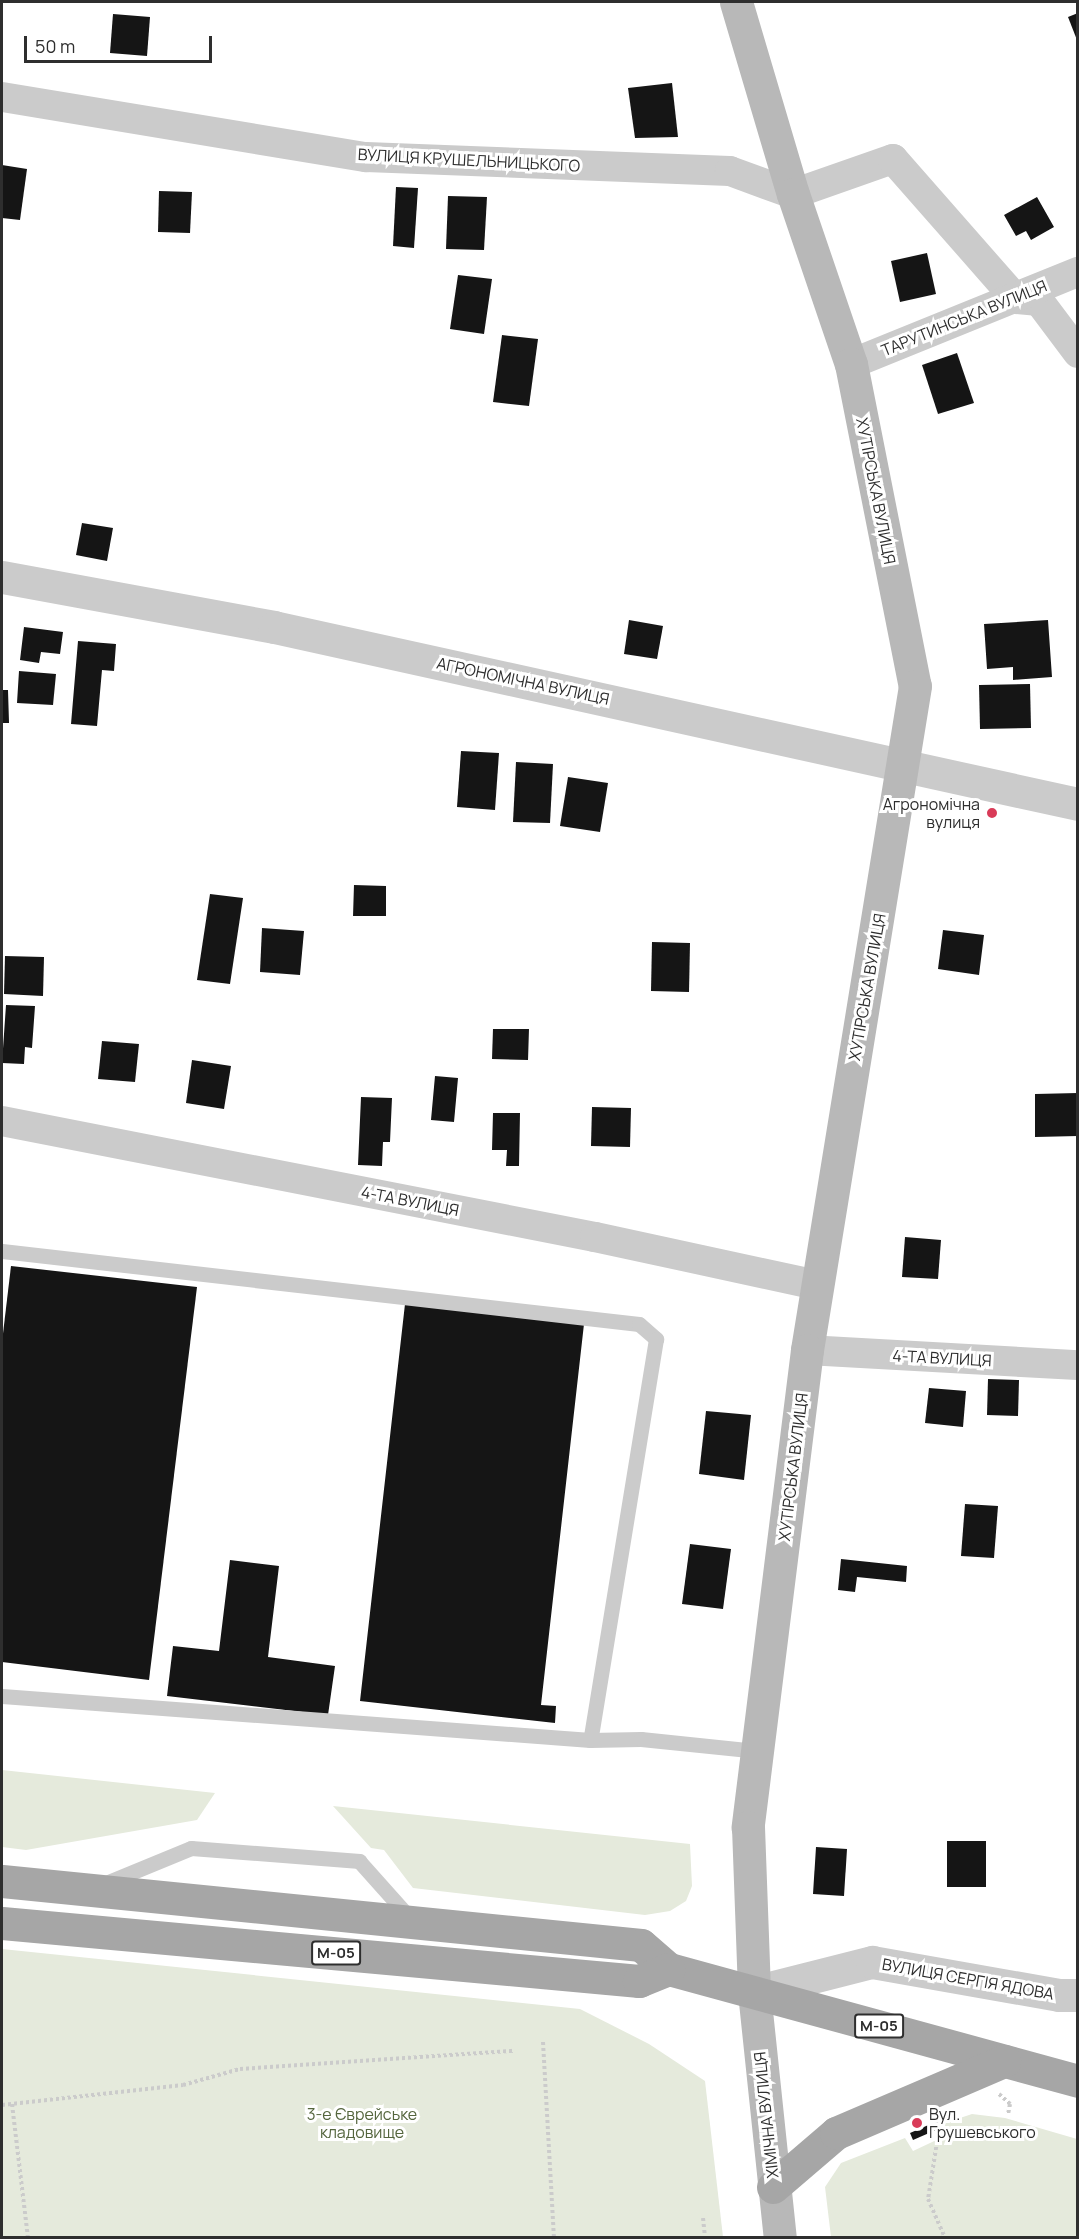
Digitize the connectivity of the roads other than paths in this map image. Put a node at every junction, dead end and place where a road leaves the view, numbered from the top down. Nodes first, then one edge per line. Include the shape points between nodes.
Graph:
1 (736, 2) edge
2 (2, 97) edge
3 (793, 194) junction
4 (1077, 272) edge
5 (1016, 299) junction
6 (1077, 353) edge
7 (851, 364) junction
8 (2, 577) edge
9 (905, 764) junction
10 (1077, 804) edge
11 (2, 1121) edge
12 (2, 1251) edge
13 (817, 1284) junction
14 (807, 1350) junction
15 (1077, 1365) edge
16 (2, 1696) edge
17 (590, 1740) junction
18 (758, 1751) junction
19 (2, 1881) edge
20 (90, 1890) junction
21 (2, 1923) edge
22 (415, 1923) junction
23 (669, 1969) junction
24 (754, 1992) junction
25 (1077, 1995) edge
26 (998, 2074) junction
27 (1077, 2081) edge
28 (773, 2187) junction
29 (780, 2238) edge

1 - 3 main road, ХУТІРСЬКА ВУЛИЦЯ
2 - 3 street, ВУЛИЦЯ КРУШЕЛЬНИЦЬКОГО via 366,157 730,171
3 - 5 street via 893,159
3 - 7 main road, ХУТІРСЬКА ВУЛИЦЯ
4 - 5 street, ТАРУТИНСЬКА ВУЛИЦЯ
5 - 6 street via 1039,301
5 - 7 street, ТАРУТИНСЬКА ВУЛИЦЯ
7 - 9 main road, ХУТІРСЬКА ВУЛИЦЯ via 915,686
8 - 9 street, АГРОНОМІЧНА ВУЛИЦЯ via 274,627
9 - 10 street, АГРОНОМІЧНА ВУЛИЦЯ
9 - 13 main road, ХУТІРСЬКА ВУЛИЦЯ
11 - 13 street, 4-ТА ВУЛИЦЯ
12 - 17 lane via 639,1324 656,1339
13 - 14 main road, ХУТІРСЬКА ВУЛИЦЯ
14 - 15 street, 4-ТА ВУЛИЦЯ
14 - 18 main road, ХУТІРСЬКА ВУЛИЦЯ
16 - 17 lane
17 - 18 lane via 641,1739
18 - 24 main road, ХУТІРСЬКА ВУЛИЦЯ via 748,1827
19 - 20 main road, М-05
20 - 22 main road, М-05
20 - 22 lane via 191,1848 359,1861
21 - 23 main road, М-05 via 639,1981
22 - 23 main road, М-05 via 641,1945
23 - 24 main road, М-05
24 - 25 street, ВУЛИЦЯ СЕРГІЯ ЯДОВА via 872,1962
24 - 26 main road, М-05
24 - 28 main road, ХІМІЧНА ВУЛИЦЯ
26 - 27 main road, М-05
26 - 28 main road via 836,2133
28 - 29 main road, ХІМІЧНА ВУЛИЦЯ

